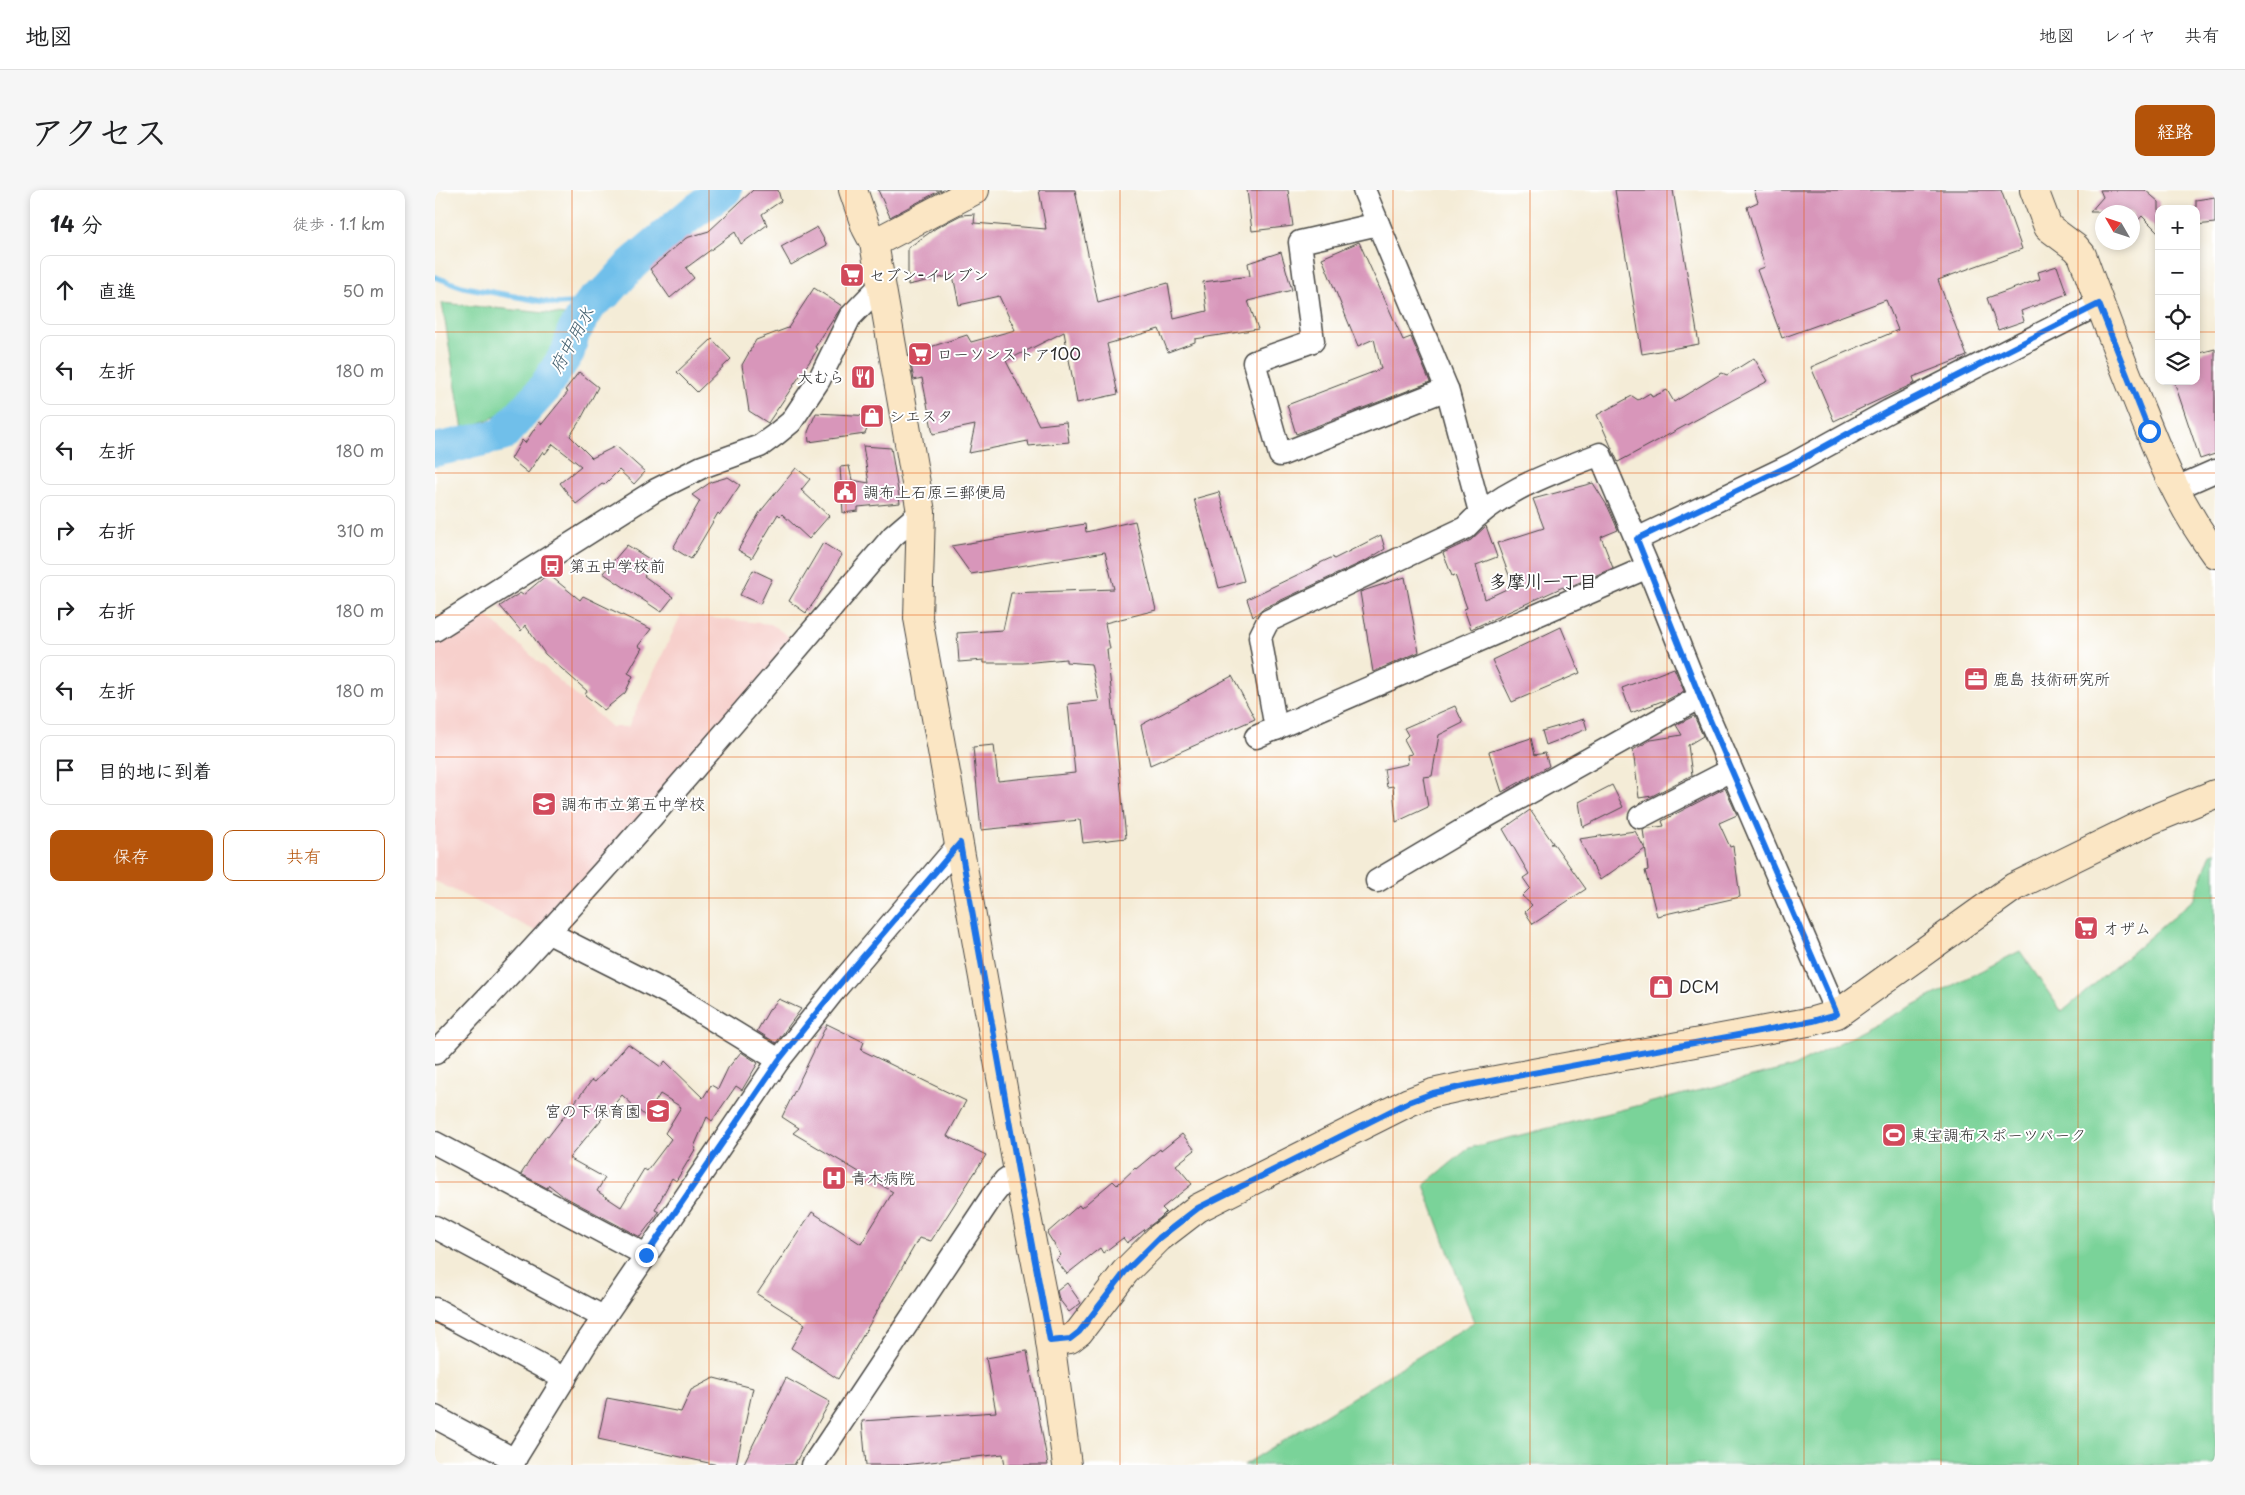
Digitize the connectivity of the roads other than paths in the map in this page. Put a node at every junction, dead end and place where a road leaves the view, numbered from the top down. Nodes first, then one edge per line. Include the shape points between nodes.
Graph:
1 (853, 190) edge
2 (975, 190) edge
3 (1364, 190) edge
4 (2034, 190) edge
5 (1377, 224) junction
6 (874, 243) junction
7 (881, 285) junction
8 (2099, 304) junction
9 (1447, 389) junction
10 (2215, 471) edge
11 (2174, 489) junction
12 (921, 512) junction
13 (1480, 512) junction
14 (1637, 539) junction
15 (2215, 554) edge
16 (1648, 567) junction
17 (435, 630) edge
18 (1700, 697) junction
19 (1731, 770) junction
20 (2215, 794) edge
21 (1640, 817) dead end
22 (960, 843) junction
23 (1377, 881) dead end
24 (549, 933) junction
25 (1837, 1014) junction
26 (435, 1053) edge
27 (779, 1060) junction
28 (435, 1143) edge
29 (1018, 1171) junction
30 (435, 1226) edge
31 (646, 1255) junction
32 (435, 1309) edge
33 (603, 1318) junction
34 (1050, 1341) junction
35 (565, 1379) junction
36 (435, 1417) edge
37 (513, 1462) edge
38 (813, 1465) edge
39 (1067, 1465) edge

1 - 6 street
2 - 6 street
3 - 5 street
4 - 8 street via 2048,227 2082,255
5 - 9 street
5 - 9 street via 1300,242 1313,341 1254,362 1280,455
6 - 7 street
7 - 12 street
7 - 17 street via 850,317 819,380 791,422 775,435 760,446 702,467 656,490
8 - 11 street
8 - 14 street via 1793,464
9 - 13 street
10 - 11 street
11 - 15 street
12 - 22 street via 918,618
12 - 24 street via 893,536
13 - 14 street via 1528,484 1600,454
13 - 16 street via 1465,528 1268,621 1260,637 1266,733
14 - 16 street
16 - 18 street
18 - 19 street
18 - 23 street
19 - 21 street
19 - 25 street
20 - 25 street via 2151,820 2015,887
22 - 27 street
22 - 29 street
24 - 26 street
24 - 27 street via 678,998
25 - 34 street via 1457,1088 1409,1102 1198,1208 1159,1238 1125,1272 1079,1332 1070,1339
27 - 31 street
28 - 31 street
29 - 34 street
29 - 38 street via 1005,1180 993,1195
30 - 33 street
31 - 33 street
32 - 35 street
33 - 35 street
34 - 39 street
35 - 37 street
36 - 37 street

